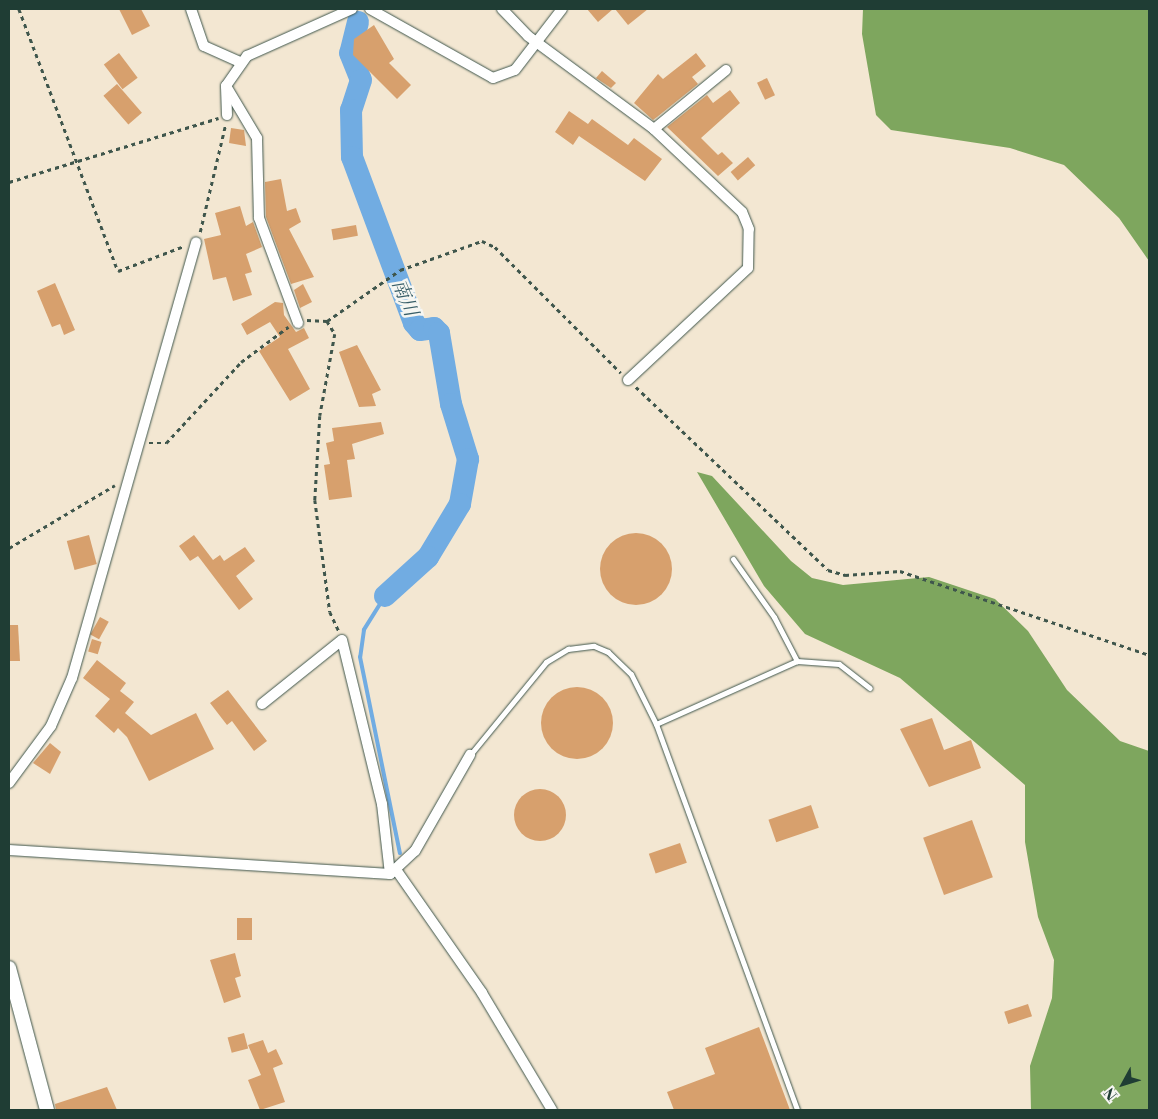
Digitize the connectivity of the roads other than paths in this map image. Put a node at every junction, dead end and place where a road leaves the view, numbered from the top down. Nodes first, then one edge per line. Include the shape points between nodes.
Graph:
1 (191, 9) edge
2 (352, 9) edge
3 (370, 9) edge
4 (502, 9) edge
5 (562, 9) edge
6 (538, 44) junction
7 (240, 62) junction
8 (726, 70) dead end
9 (226, 86) junction
10 (227, 115) road end
11 (654, 129) junction
12 (196, 242) road end
13 (298, 323) road end
14 (628, 380) road end
15 (733, 559) dead end
16 (797, 661) junction
17 (870, 688) dead end
18 (262, 704) dead end
19 (656, 724) junction
20 (470, 755) joint
21 (9, 783) edge
22 (9, 850) edge
23 (394, 872) junction
24 (9, 968) edge
25 (46, 1110) edge
26 (552, 1110) edge
27 (797, 1110) edge

1 - 7 street via 204,46
2 - 7 street via 258,48
3 - 6 street via 492,78 515,70
4 - 6 street
5 - 6 street
6 - 11 street
7 - 9 street
8 - 11 street
9 - 10 street
9 - 13 street via 257,138 259,218
11 - 14 street via 742,212 749,229 748,268
12 - 21 street via 72,678 50,726
15 - 16 lane via 774,617
16 - 17 lane via 839,664
16 - 19 lane
18 - 23 street via 342,640 382,804
19 - 20 lane via 631,674 618,660 608,652 580,646 546,662
19 - 27 lane
20 - 23 street via 415,851
22 - 23 street
23 - 26 street via 482,993
24 - 25 street

